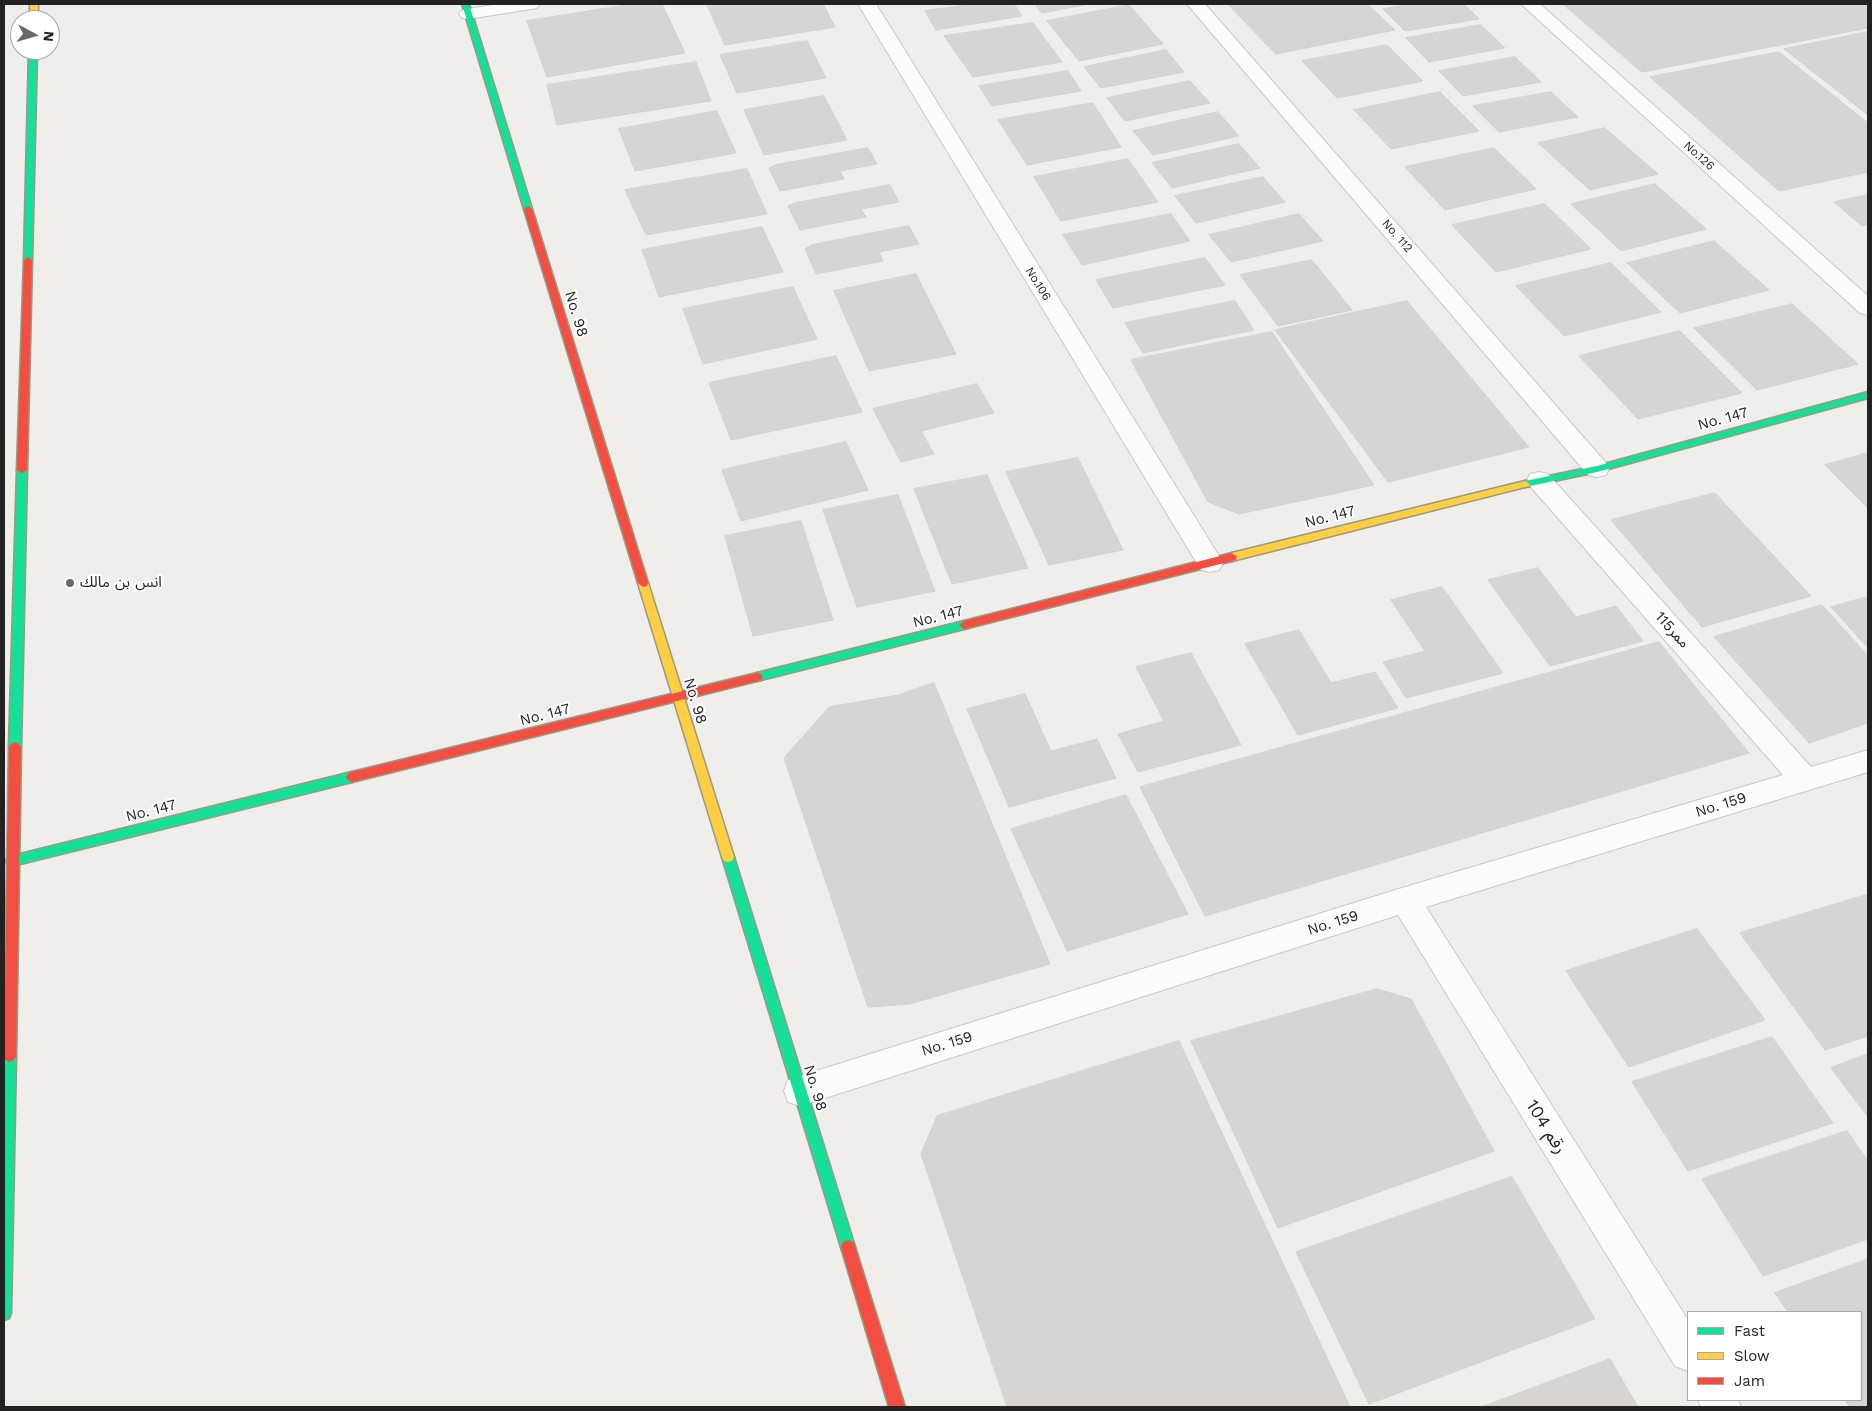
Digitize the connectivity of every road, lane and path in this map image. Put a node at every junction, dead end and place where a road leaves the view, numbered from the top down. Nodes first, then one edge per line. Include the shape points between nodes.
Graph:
1 (531, 4) edge
2 (867, 4) edge
3 (1196, 4) edge
4 (1530, 4) edge
5 (467, 9) edge
6 (33, 60) edge
7 (1868, 308) edge
8 (1868, 394) edge
9 (1597, 469) junction
10 (1540, 480) junction
11 (1210, 564) junction
12 (678, 697) junction
13 (1865, 767) edge
14 (1806, 780) junction
15 (12, 861) junction
16 (1405, 900) junction
17 (800, 1091) junction
18 (4, 1313) edge
19 (1687, 1351) edge
20 (897, 1407) edge

1 - 5 street
2 - 11 street, No.106
3 - 9 street, No. 112
4 - 7 street, No.126
5 - 12 street, No. 98
6 - 15 street
8 - 9 street, No. 147
9 - 10 street, No. 147
10 - 11 street, No. 147
10 - 14 street, ممر115
11 - 12 street, No. 147
12 - 15 street, No. 147
12 - 17 street, No. 98
13 - 14 street, No. 159
14 - 16 street, No. 159
15 - 18 street
16 - 17 street, No. 159
16 - 19 street, رقم 104
17 - 20 street, No. 98

